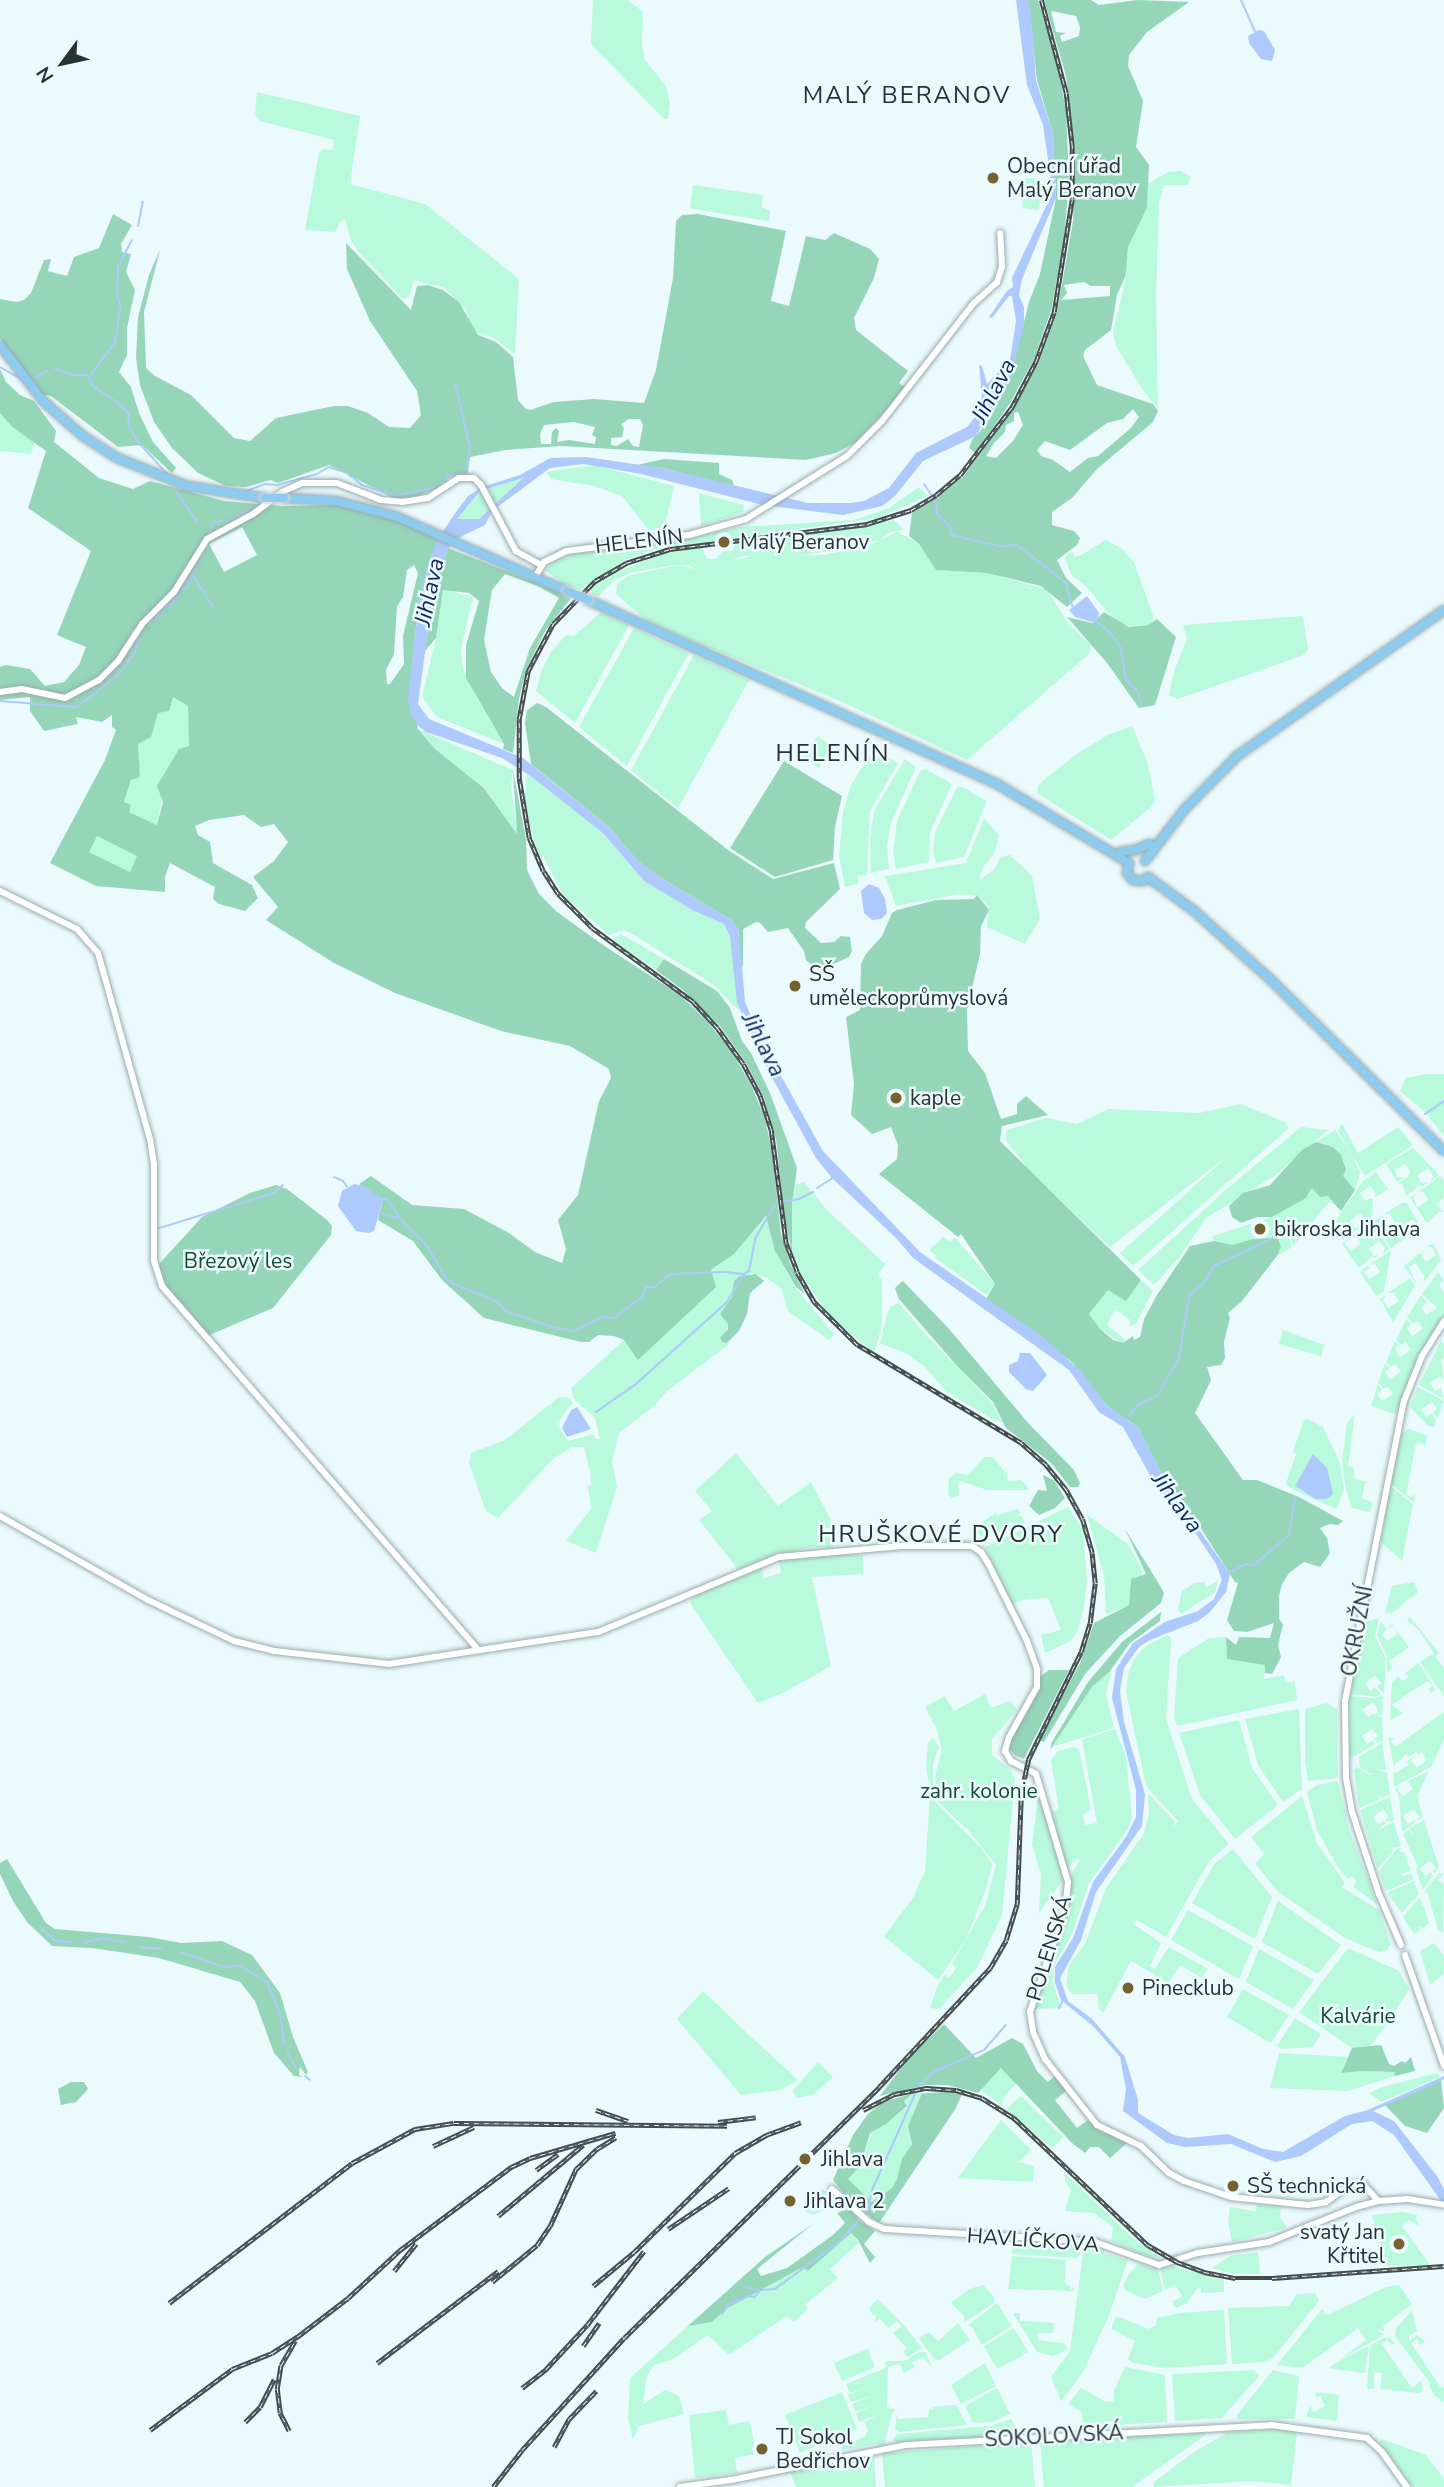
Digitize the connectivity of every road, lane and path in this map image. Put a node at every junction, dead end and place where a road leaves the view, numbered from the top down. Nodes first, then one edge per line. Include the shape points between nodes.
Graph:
1 (1000, 233) dead end
2 (0, 345) edge
3 (541, 565) junction
4 (534, 577) junction
5 (1444, 610) edge
6 (0, 692) edge
7 (1155, 846) junction
8 (1117, 856) junction
9 (1145, 861) junction
10 (1129, 863) junction
11 (1148, 877) junction
12 (0, 891) edge
13 (1444, 1151) edge
14 (1444, 1321) edge
15 (0, 1516) edge
16 (478, 1649) junction
17 (1444, 2066) edge
18 (832, 2189) dead end
19 (1377, 2201) junction
20 (1444, 2205) edge
21 (680, 2487) edge
22 (1407, 2487) edge

1 - 3 street, HELENÍN via 1002,267 997,282 974,303 923,372 863,441 752,516 689,535 566,551
2 - 4 main road, bridge via 44,402 94,443 148,472 201,490 352,504 396,516
3 - 4 street
3 - 6 street via 516,551 474,478 459,478 428,498 402,502 381,500 337,483 307,482 286,489 253,514 209,537 174,592 142,624 99,680 65,698 22,689
4 - 8 main road, bridge via 997,784
5 - 7 main road via 1237,757
7 - 8 main road
7 - 9 main road
8 - 10 main road
9 - 10 main road
9 - 11 main road via 1150,868
10 - 11 main road via 1127,873 1133,880
11 - 13 main road via 1233,945
12 - 16 street via 77,929 98,953 150,1139 156,1270 169,1296
14 - 17 street, OKRUŽNÍ via 1422,1356 1404,1402 1345,1701 1345,1760 1360,1839 1401,1945 1408,1948 1405,1955
15 - 16 street via 234,1642 389,1664
16 - 19 street, POLENSKÁ via 605,1630 779,1557 902,1546 972,1546 988,1563 1037,1669 1037,1687 1005,1748 1009,1759 1036,1773 1069,1892 1032,2001 1030,2021 1045,2059 1105,2130 1141,2146 1169,2174 1222,2195 1272,2203 1317,2204 1357,2183 1366,2185
18 - 19 street, HAVLÍČKOVA via 869,2222 885,2229 1096,2242 1159,2265 1198,2253 1269,2242
19 - 20 street, HAVLÍČKOVA
21 - 22 street, SOKOLOVSKÁ via 906,2445 1270,2425 1367,2438

